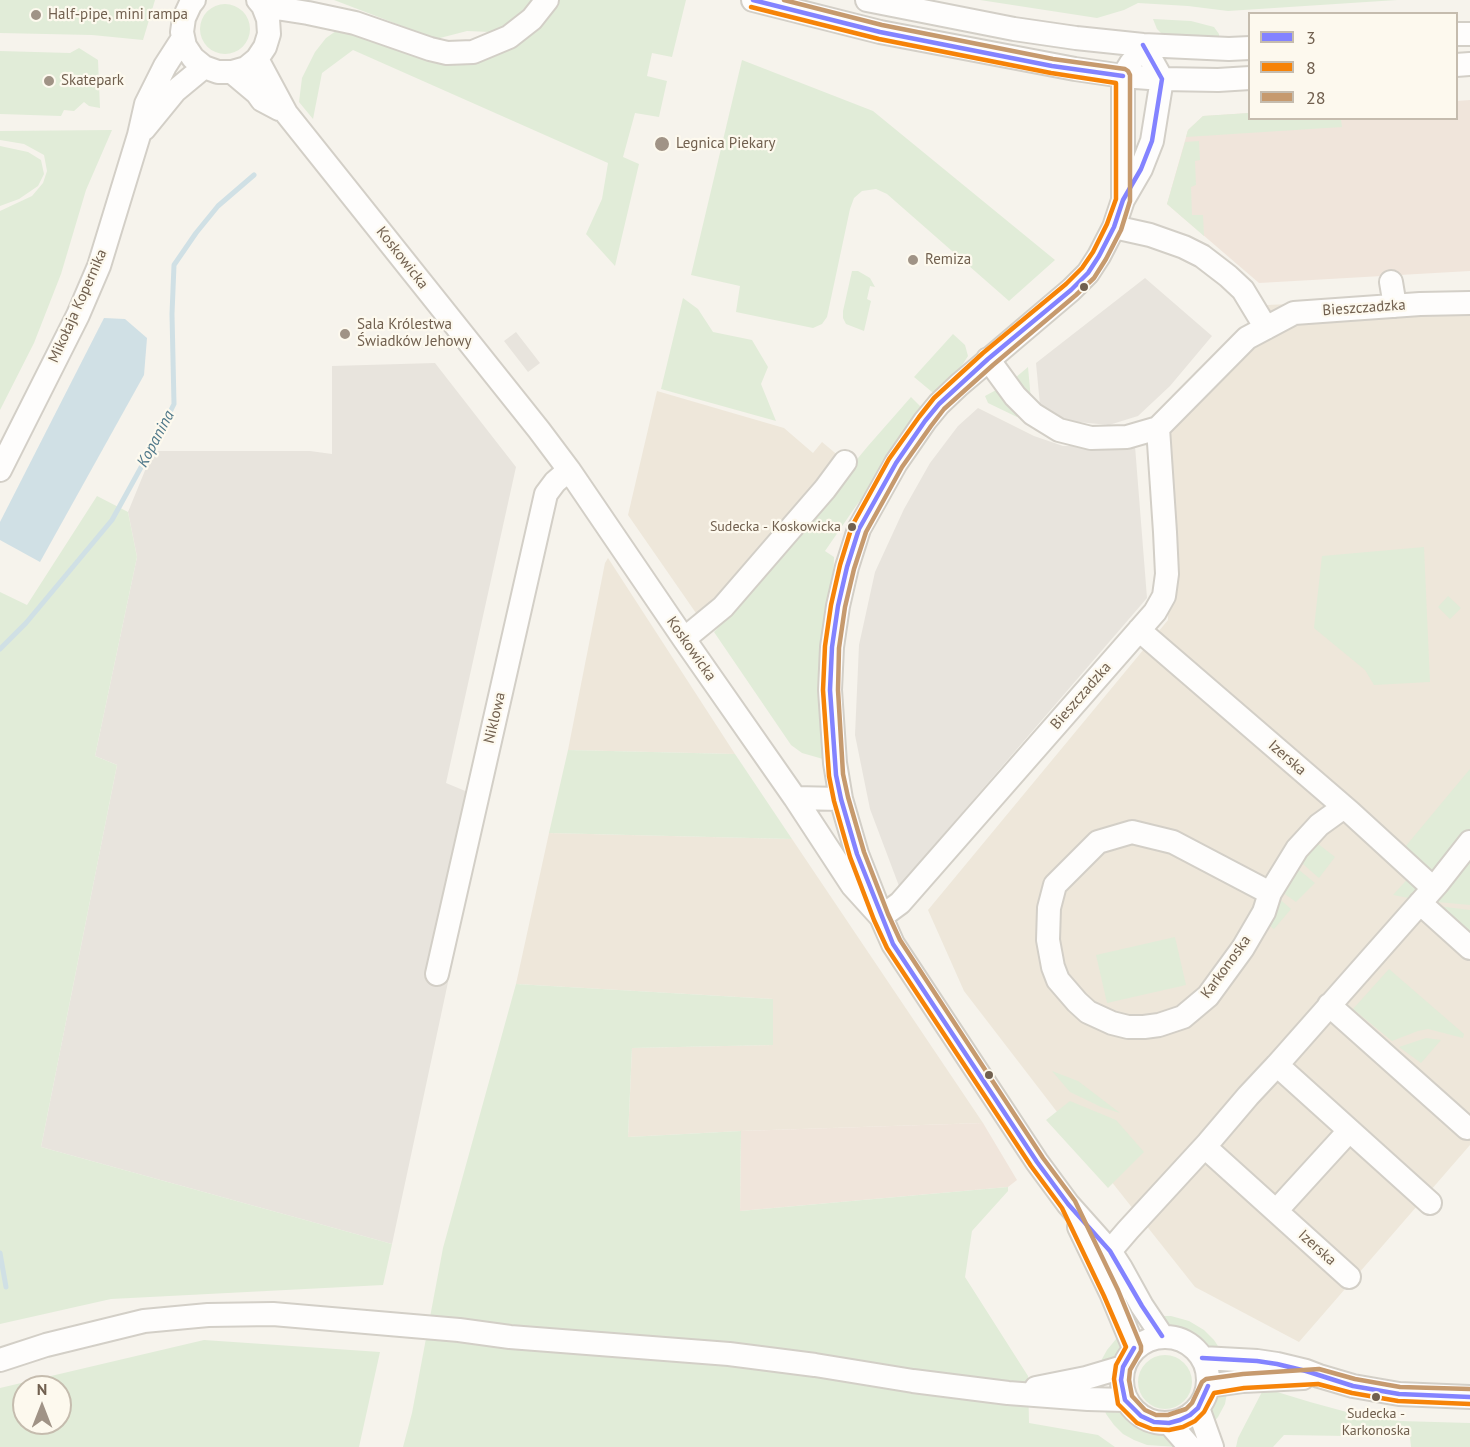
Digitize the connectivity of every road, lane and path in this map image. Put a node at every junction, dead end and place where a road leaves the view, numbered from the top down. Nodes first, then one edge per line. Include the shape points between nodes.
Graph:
1 (194, 0) edge
2 (547, 0) edge
3 (753, 0) edge
4 (876, 2) edge
5 (260, 3) edge
6 (337, 19) junction
7 (269, 34) junction
8 (183, 38) junction
9 (1143, 45) junction
10 (1248, 48) edge
11 (257, 59) junction
12 (204, 67) junction
13 (232, 72) junction
14 (1123, 76) junction
15 (1248, 78) edge
16 (1162, 79) junction
17 (286, 113) junction
18 (139, 135) junction
19 (1123, 200) junction
20 (1114, 226) junction
21 (1391, 282) dead end
22 (1470, 303) edge
23 (1395, 306) junction
24 (1266, 328) junction
25 (988, 359) junction
26 (1158, 428) junction
27 (845, 462) dead end
28 (0, 470) edge
29 (569, 470) junction
30 (1139, 630) junction
31 (684, 639) junction
32 (795, 798) junction
33 (841, 800) junction
34 (1344, 807) junction
35 (1470, 842) edge
36 (1270, 893) junction
37 (1426, 895) junction
38 (881, 917) junction
39 (1470, 948) edge
40 (437, 974) dead end
41 (1329, 1005) junction
42 (1277, 1065) junction
43 (1467, 1128) dead end
44 (1349, 1131) junction
45 (1205, 1147) junction
46 (1430, 1203) dead end
47 (1068, 1204) junction
48 (1276, 1211) junction
49 (1110, 1251) junction
50 (1349, 1277) dead end
51 (1162, 1336) junction
52 (1129, 1357) junction
53 (1202, 1358) junction
54 (0, 1360) edge
55 (1319, 1376) junction
56 (1208, 1386) junction
57 (1008, 1393) junction
58 (1470, 1397) edge
59 (1125, 1400) junction
60 (1198, 1408) junction
61 (1169, 1423) junction
62 (1190, 1447) edge
63 (1212, 1447) edge

1 - 8 street via 184,18
2 - 6 street via 532,19 509,37 473,52 430,49
3 - 14 street via 880,32
4 - 9 street via 1014,29
5 - 6 street
5 - 7 street via 268,19
6 - 7 street via 300,21 280,26
7 - 11 street
8 - 12 street via 193,58
8 - 18 street, Mikołaja Kopernika via 146,104
9 - 10 street
9 - 14 street
9 - 16 street
11 - 13 street
11 - 17 street, Koskowicka
12 - 13 street
12 - 18 street, Mikołaja Kopernika via 175,91
13 - 17 street, Koskowicka via 262,100
14 - 16 street
14 - 19 street
15 - 16 street
16 - 19 street via 1152,141
17 - 29 street, Koskowicka
18 - 28 street, Mikołaja Kopernika via 99,266
19 - 20 street
20 - 24 street via 1150,235 1202,256 1243,290
20 - 25 street via 1088,273
21 - 23 street
22 - 23 street, Bieszczadzka
23 - 24 street, Bieszczadzka via 1294,313
24 - 26 street, Bieszczadzka via 1247,338
25 - 26 street, Bieszczadzka via 1033,414 1059,430 1091,438 1127,437
25 - 33 street via 925,421 859,529 838,606 832,646 830,700
26 - 30 street, Bieszczadzka via 1167,574 1164,596
27 - 31 street via 723,607
29 - 31 street, Koskowicka
29 - 40 street, Niklowa via 546,494
30 - 34 street, Izerska
30 - 38 street, Bieszczadzka via 898,905
31 - 32 street, Koskowicka
32 - 33 street
32 - 38 street, Koskowicka via 852,885
33 - 38 street
34 - 36 street, Karkonoska via 1319,825 1297,849
34 - 37 street, Izerska
35 - 37 street
36 - 36 street, Karkonoska via 1243,948 1208,996 1183,1017 1159,1026 1128,1027 1088,1012 1058,980 1053,967 1048,940 1049,908 1055,885 1098,842 1131,832 1173,842
37 - 39 street, Izerska
37 - 41 street
38 - 47 street, Koskowicka via 893,944
41 - 42 street
41 - 43 street
42 - 44 street
42 - 45 street
44 - 46 street
44 - 48 street
45 - 48 street, Izerska
45 - 49 street
47 - 49 street, Koskowicka
47 - 52 street, Koskowicka via 1111,1293
48 - 50 street, Izerska
49 - 51 street, Koskowicka
51 - 52 street via 1145,1340
51 - 53 street via 1181,1340
52 - 57 street via 1086,1378
52 - 59 street via 1121,1380
53 - 55 street via 1277,1364
53 - 56 street
54 - 57 street via 144,1321 273,1314 729,1354
55 - 56 street
55 - 58 street via 1399,1394
56 - 60 street
57 - 59 street
59 - 61 street via 1141,1416
60 - 61 street
60 - 63 street
61 - 62 street

